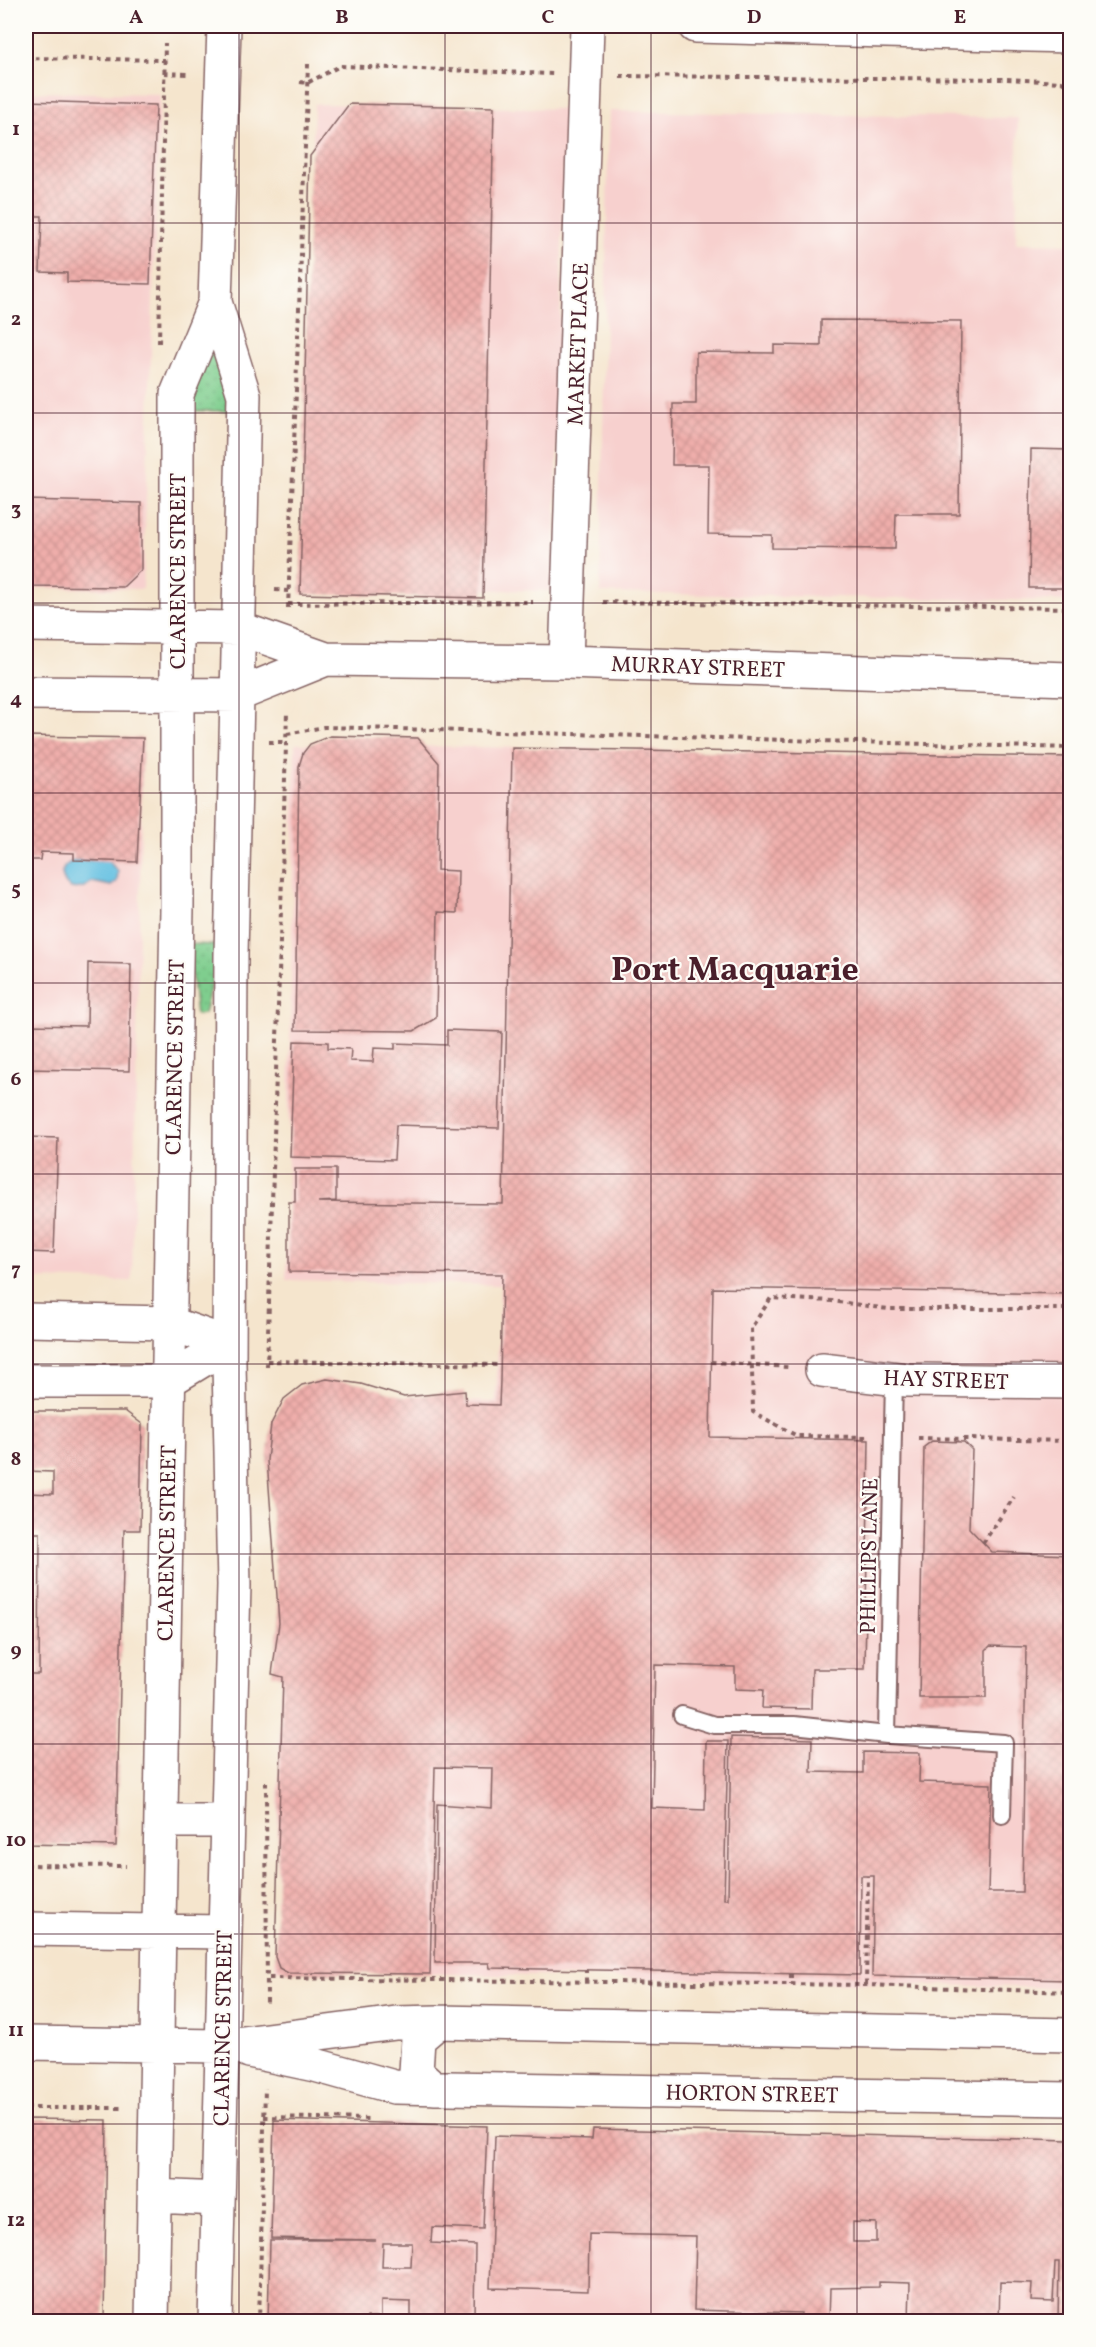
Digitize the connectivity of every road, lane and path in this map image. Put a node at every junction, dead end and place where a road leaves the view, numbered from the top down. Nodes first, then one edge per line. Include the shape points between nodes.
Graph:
1 (224, 26) edge
2 (587, 26) edge
3 (695, 26) edge
4 (1008, 30) edge
5 (1071, 36) edge
6 (165, 44) dead end
7 (26, 58) edge
8 (165, 60) junction
9 (308, 64) dead end
10 (164, 73) junction
11 (556, 74) dead end
12 (191, 75) dead end
13 (611, 75) dead end
14 (300, 82) dead end
15 (307, 83) junction
16 (1071, 88) edge
17 (215, 302) junction
18 (159, 347) dead end
19 (536, 602) dead end
20 (594, 602) dead end
21 (288, 604) junction
22 (1071, 608) edge
23 (288, 615) dead end
24 (26, 625) edge
25 (177, 627) junction
26 (238, 628) junction
27 (326, 659) junction
28 (566, 662) junction
29 (1071, 679) edge
30 (26, 693) edge
31 (177, 694) junction
32 (237, 695) junction
33 (287, 728) dead end
34 (287, 734) junction
35 (278, 742) dead end
36 (287, 742) junction
37 (1071, 748) edge
38 (26, 1320) edge
39 (169, 1323) junction
40 (229, 1344) junction
41 (267, 1361) junction
42 (711, 1362) dead end
43 (761, 1364) dead end
44 (501, 1365) dead end
45 (822, 1370) dead end
46 (266, 1373) dead end
47 (894, 1378) junction
48 (26, 1381) edge
49 (168, 1381) junction
50 (1071, 1382) edge
51 (1014, 1497) dead end
52 (983, 1543) dead end
53 (682, 1715) dead end
54 (887, 1735) junction
55 (266, 1777) dead end
56 (1002, 1815) dead end
57 (162, 1821) junction
58 (228, 1821) junction
59 (26, 1865) edge
60 (128, 1866) dead end
61 (868, 1876) dead end
62 (26, 1929) edge
63 (160, 1932) junction
64 (224, 1932) junction
65 (586, 1970) dead end
66 (791, 1974) dead end
67 (269, 1978) junction
68 (586, 1982) junction
69 (791, 1985) junction
70 (866, 1985) junction
71 (945, 1988) junction
72 (1071, 1992) edge
73 (945, 1997) dead end
74 (267, 2017) dead end
75 (438, 2022) junction
76 (1071, 2034) edge
77 (26, 2043) edge
78 (158, 2046) junction
79 (221, 2046) junction
80 (265, 2077) dead end
81 (434, 2088) junction
82 (1071, 2099) edge
83 (26, 2108) edge
84 (123, 2108) dead end
85 (258, 2128) dead end
86 (264, 2128) junction
87 (155, 2196) junction
88 (218, 2199) junction
89 (152, 2322) edge
90 (215, 2322) edge
91 (260, 2322) edge

1 - 17 street, CLARENCE STREET
2 - 28 street, MARKET PLACE
3 - 4 street
4 - 5 street
6 - 8 path
7 - 8 path
8 - 10 path
9 - 15 path
10 - 12 path
10 - 18 path
11 - 15 path via 340,66
13 - 16 path via 1005,79 1062,82
14 - 15 path
15 - 21 path
17 - 25 street, CLARENCE STREET via 177,394
17 - 26 street, CLARENCE STREET via 244,395
19 - 21 path
20 - 22 path
21 - 23 path
24 - 25 street, MURRAY STREET
25 - 26 street, MURRAY STREET
25 - 31 street, CLARENCE STREET
26 - 27 street, MURRAY STREET
26 - 32 street, CLARENCE STREET
27 - 28 street, MURRAY STREET
27 - 32 street, MURRAY STREET
28 - 29 street, MURRAY STREET
30 - 31 street, MURRAY STREET
31 - 32 street, MURRAY STREET
31 - 39 street, CLARENCE STREET
32 - 40 street, CLARENCE STREET
33 - 34 path
34 - 36 path
34 - 37 path via 324,727
35 - 36 path
36 - 41 path
38 - 39 street
39 - 40 street
39 - 49 street, CLARENCE STREET
40 - 49 street
40 - 58 street, CLARENCE STREET via 234,1585
41 - 44 path
41 - 46 path
42 - 43 path
45 - 47 street, HAY STREET
47 - 50 street, HAY STREET
47 - 54 lane, PHILLIPS LANE
48 - 49 street
49 - 57 street, CLARENCE STREET
51 - 52 path
53 - 54 lane via 714,1725 794,1725
54 - 56 lane via 1004,1743
55 - 67 path
57 - 58 street
57 - 63 street, CLARENCE STREET
58 - 64 street, CLARENCE STREET
59 - 60 path
61 - 70 path
62 - 63 street
63 - 64 street
63 - 78 street, CLARENCE STREET
64 - 79 street, CLARENCE STREET
65 - 68 path
66 - 69 path
67 - 68 path
67 - 74 path
68 - 69 path
69 - 70 path
70 - 71 path
71 - 72 path
71 - 73 path
75 - 76 street, HORTON STREET
75 - 79 street, HORTON STREET via 396,2023
75 - 81 street via 418,2039 416,2072
77 - 78 street, HORTON STREET
78 - 79 street, HORTON STREET
78 - 87 street, CLARENCE STREET
79 - 81 street, HORTON STREET via 315,2065 394,2087
79 - 88 street, CLARENCE STREET
80 - 86 path
81 - 82 street, HORTON STREET
83 - 84 path
85 - 86 path
86 - 91 path
87 - 88 street
87 - 89 street, CLARENCE STREET
88 - 90 street, CLARENCE STREET

